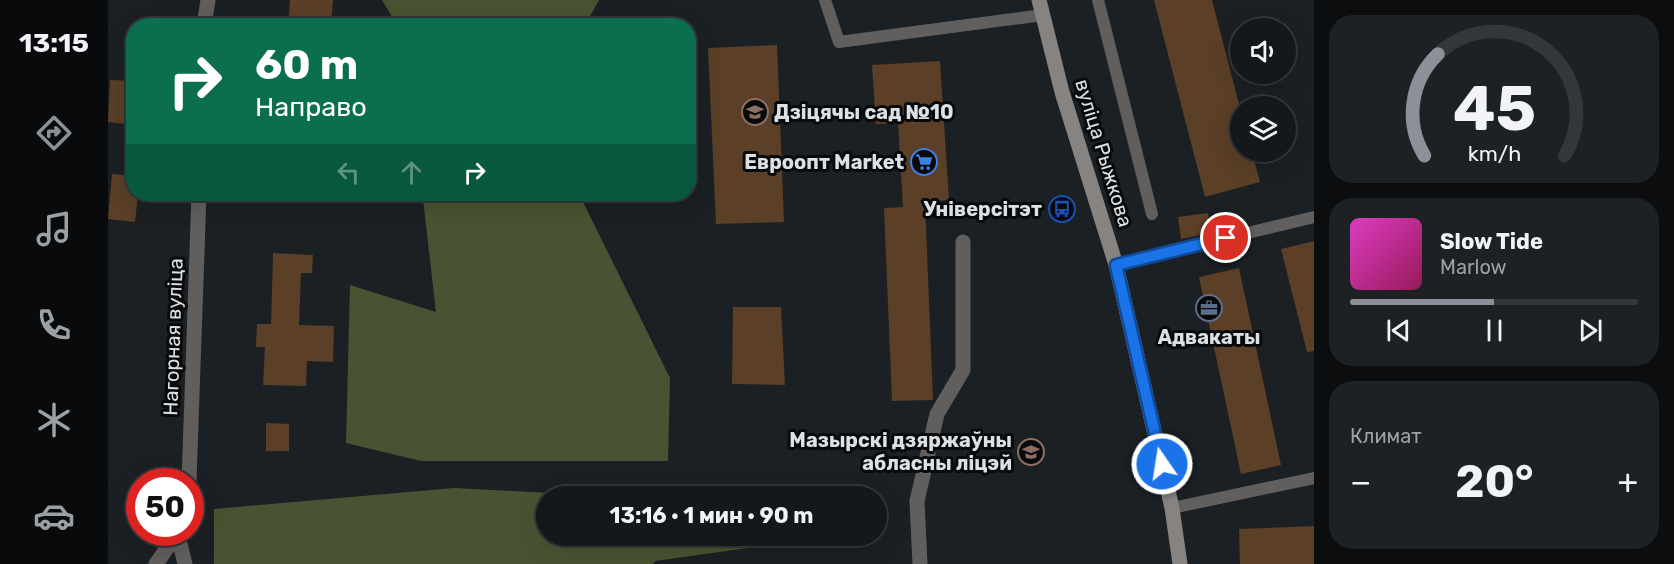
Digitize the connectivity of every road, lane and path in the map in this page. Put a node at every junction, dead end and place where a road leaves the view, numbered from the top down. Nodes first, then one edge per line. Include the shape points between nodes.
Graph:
1 (208, 0) edge
2 (825, 0) edge
3 (1098, 0) edge
4 (1041, 8) edge
5 (205, 18) edge
6 (199, 201) edge
7 (1152, 214) dead end
8 (1314, 217) edge
9 (963, 242) dead end
10 (1116, 265) junction
11 (189, 468) edge
12 (1314, 478) edge
13 (1172, 508) junction
14 (169, 546) edge
15 (180, 546) edge
16 (156, 564) edge
17 (185, 564) edge
18 (920, 564) edge
19 (1180, 564) edge

1 - 5 street
2 - 4 lane via 839,42
3 - 7 lane
4 - 10 main road, вуліца Рыжкова via 1062,92
6 - 11 street, Нагорная вуліца
8 - 10 lane
9 - 18 street via 963,370 938,414 917,501
10 - 13 main road, вуліца Рыжкова
12 - 13 lane
13 - 19 main road, вуліца Рыжкова
14 - 16 street
15 - 17 street

